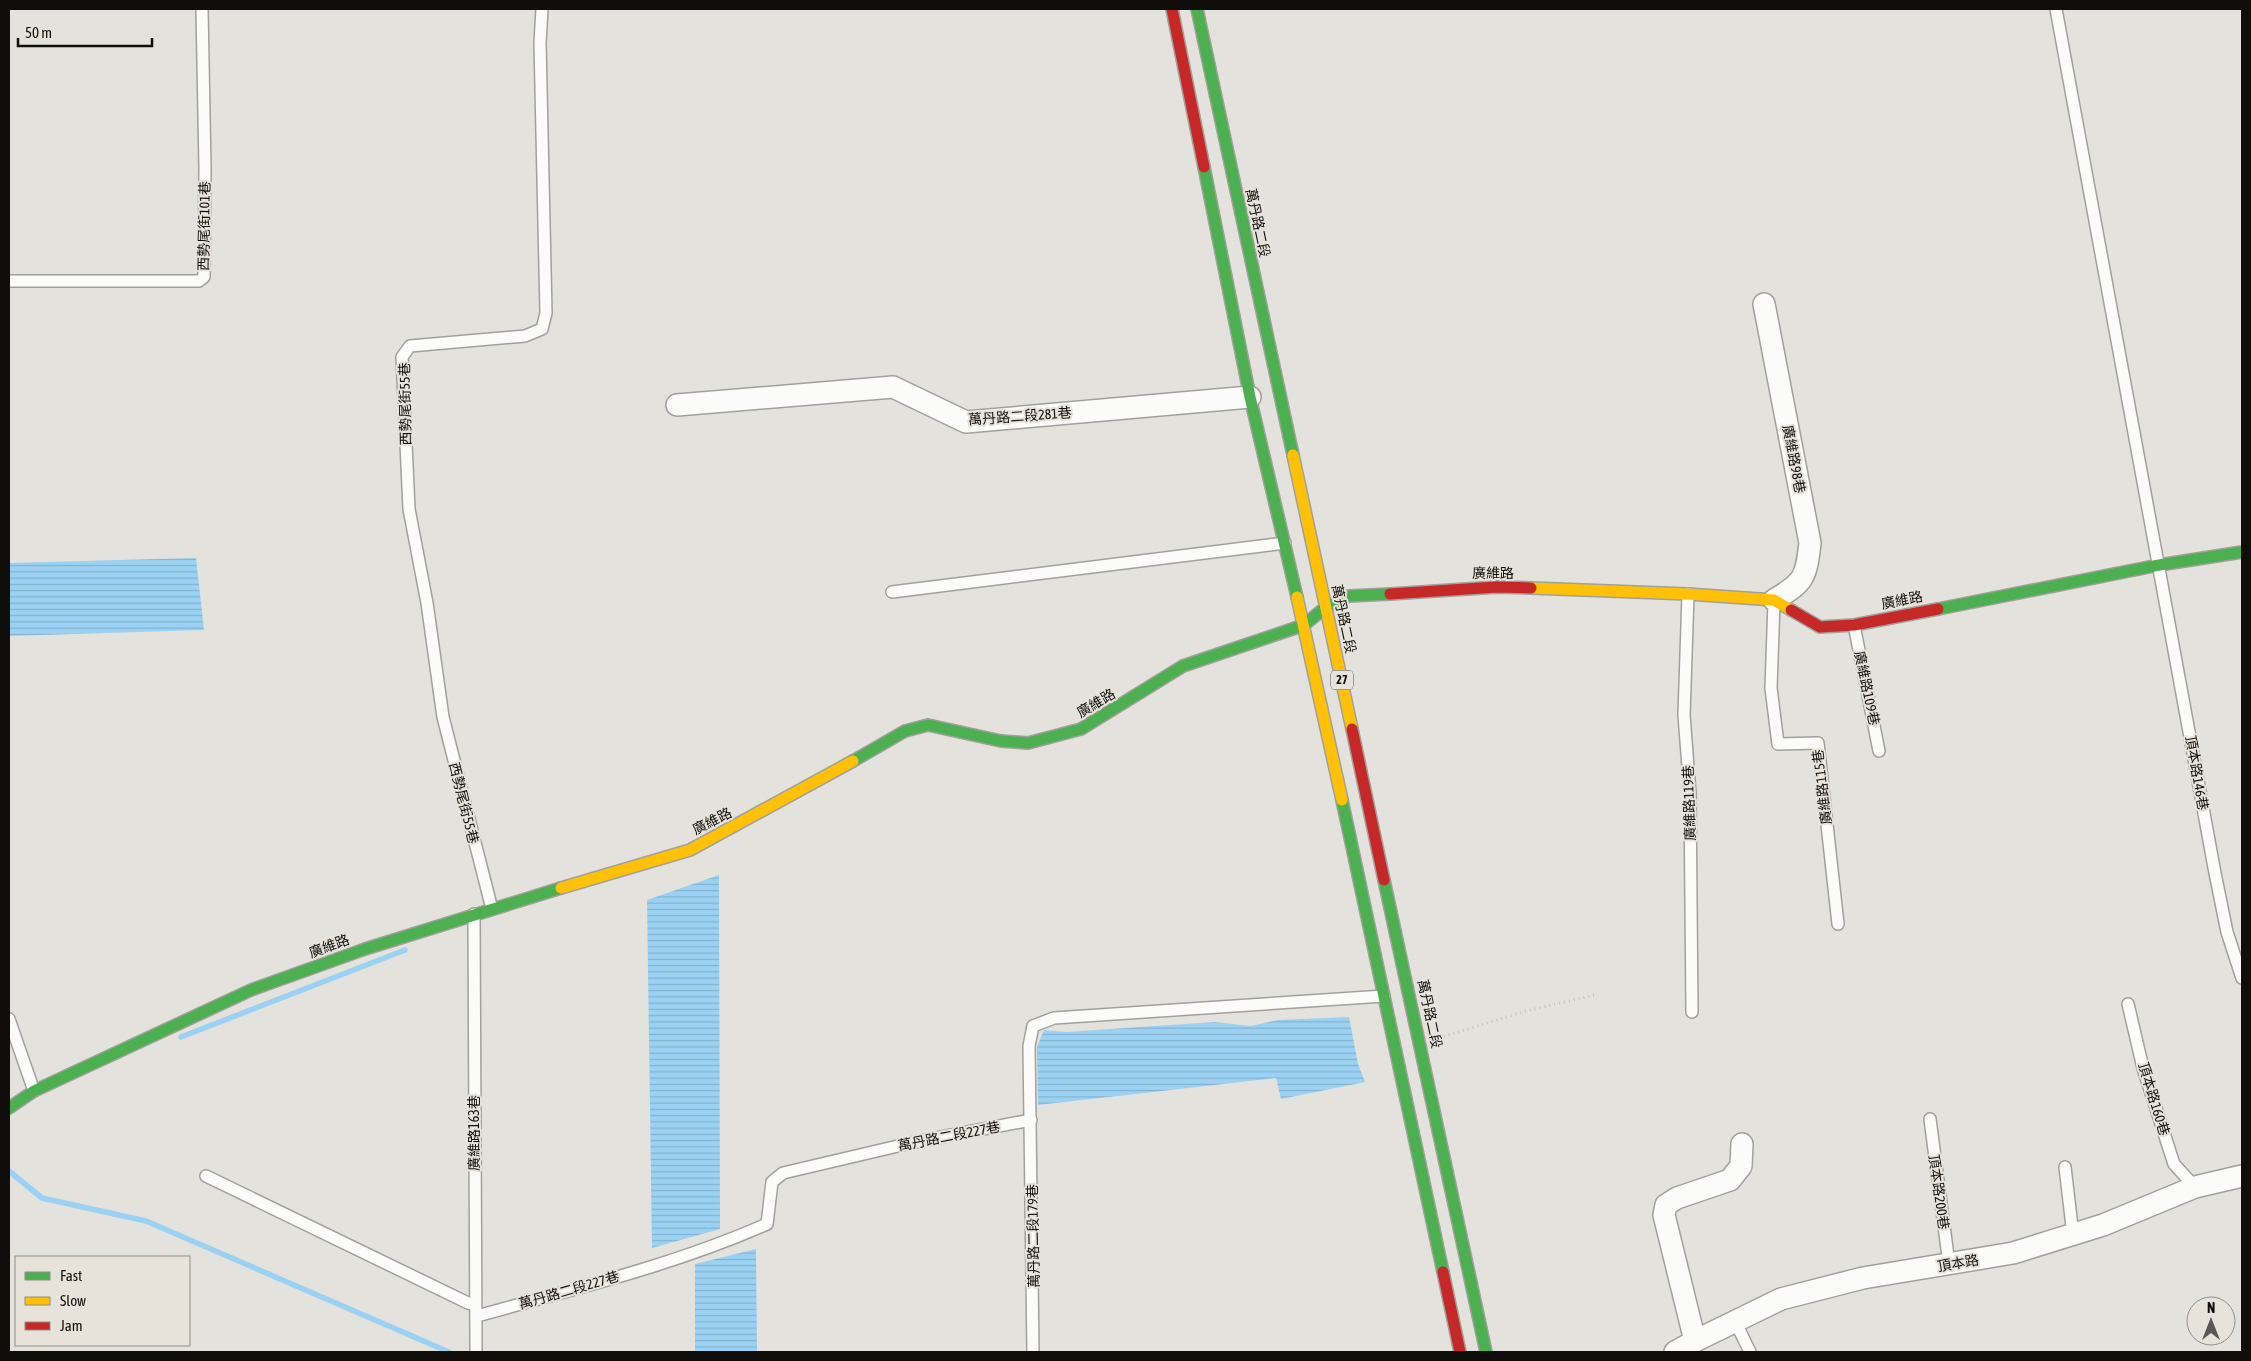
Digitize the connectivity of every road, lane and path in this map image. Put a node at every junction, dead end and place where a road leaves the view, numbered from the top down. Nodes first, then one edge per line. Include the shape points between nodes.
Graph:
1 (202, 9) edge
2 (542, 9) edge
3 (1172, 9) edge
4 (1197, 9) edge
5 (2056, 9) edge
6 (9, 281) edge
7 (1764, 304) dead end
8 (1250, 396) junction
9 (677, 406) dead end
10 (1298, 541) junction
11 (2242, 552) edge
12 (2159, 565) junction
13 (892, 592) dead end
14 (1688, 594) junction
15 (1774, 600) junction
16 (1326, 607) junction
17 (1304, 625) junction
18 (1854, 625) junction
19 (1879, 751) dead end
20 (492, 909) junction
21 (474, 914) junction
22 (1838, 924) dead end
23 (2242, 978) edge
24 (1598, 994) dead end
25 (1384, 996) junction
26 (2128, 1004) dead end
27 (1692, 1012) dead end
28 (9, 1020) edge
29 (1421, 1044) junction
30 (34, 1091) junction
31 (9, 1108) edge
32 (1930, 1118) dead end
33 (1031, 1120) junction
34 (1742, 1144) dead end
35 (2065, 1167) dead end
36 (206, 1176) dead end
37 (2242, 1176) edge
38 (2195, 1187) junction
39 (2073, 1235) junction
40 (1949, 1264) junction
41 (476, 1310) junction
42 (1735, 1321) junction
43 (1695, 1341) junction
44 (476, 1352) edge
45 (1033, 1352) edge
46 (1460, 1352) edge
47 (1486, 1352) edge
48 (1675, 1352) edge
49 (1750, 1352) edge

1 - 6 lane, 西勢尾街101巷 via 204,277 200,281 155,283
2 - 20 lane, 西勢尾街55巷 via 546,313 542,329 525,336 410,346 402,357 409,509 427,602 443,717
3 - 8 main road, 萬丹路二段 / 27
4 - 10 main road, 萬丹路二段 / 27
5 - 12 lane, 頂本路146巷
7 - 15 street, 廣維路98巷 via 1810,543 1806,572 1792,590
8 - 9 street, 萬丹路二段281巷 via 966,422 893,387
8 - 10 main road, 萬丹路二段 / 27
10 - 13 lane
10 - 16 main road, 萬丹路二段 / 27
10 - 17 main road, 萬丹路二段 / 27
11 - 12 main road, 廣維路
12 - 18 main road, 廣維路
12 - 23 lane, 頂本路146巷 via 2227,932
14 - 15 main road, 廣維路
14 - 16 main road, 廣維路 via 1497,587 1349,596
14 - 27 lane, 廣維路119巷 via 1684,716 1690,793
15 - 18 main road, 廣維路 via 1820,627
15 - 22 lane, 廣維路115巷 via 1772,688 1778,744 1818,743
16 - 17 main road, 廣維路
16 - 29 main road, 萬丹路二段 / 27
17 - 20 main road, 廣維路 via 1183,666 1081,730 1056,737 1028,743 1001,741 928,725 905,731 690,850
17 - 25 main road, 萬丹路二段 / 27
18 - 19 lane, 廣維路109巷
20 - 21 main road, 廣維路
21 - 30 main road, 廣維路 via 250,990
21 - 41 lane, 廣維路163巷
24 - 29 path via 1526,1011
25 - 33 lane via 1054,1018 1033,1026 1029,1046
25 - 46 main road, 萬丹路二段 / 27
26 - 38 lane, 頂本路160巷 via 2143,1068 2174,1164
28 - 30 lane
29 - 47 main road, 萬丹路二段 / 27
30 - 31 main road, 廣維路
32 - 40 lane, 頂本路200巷
33 - 41 lane, 萬丹路二段227巷 via 914,1142 783,1173 772,1182 767,1224 732,1240 614,1278
33 - 45 lane, 萬丹路二段179巷
34 - 43 street via 1741,1166 1730,1180 1676,1198 1666,1205 1664,1216
35 - 39 lane
36 - 41 lane via 468,1303
37 - 38 street, 頂本路
38 - 39 street, 頂本路
39 - 40 street, 頂本路 via 2014,1254
40 - 42 street, 頂本路 via 1863,1278 1781,1299
41 - 44 lane, 廣維路163巷
42 - 43 street, 頂本路
42 - 49 lane
43 - 48 street, 頂本路

